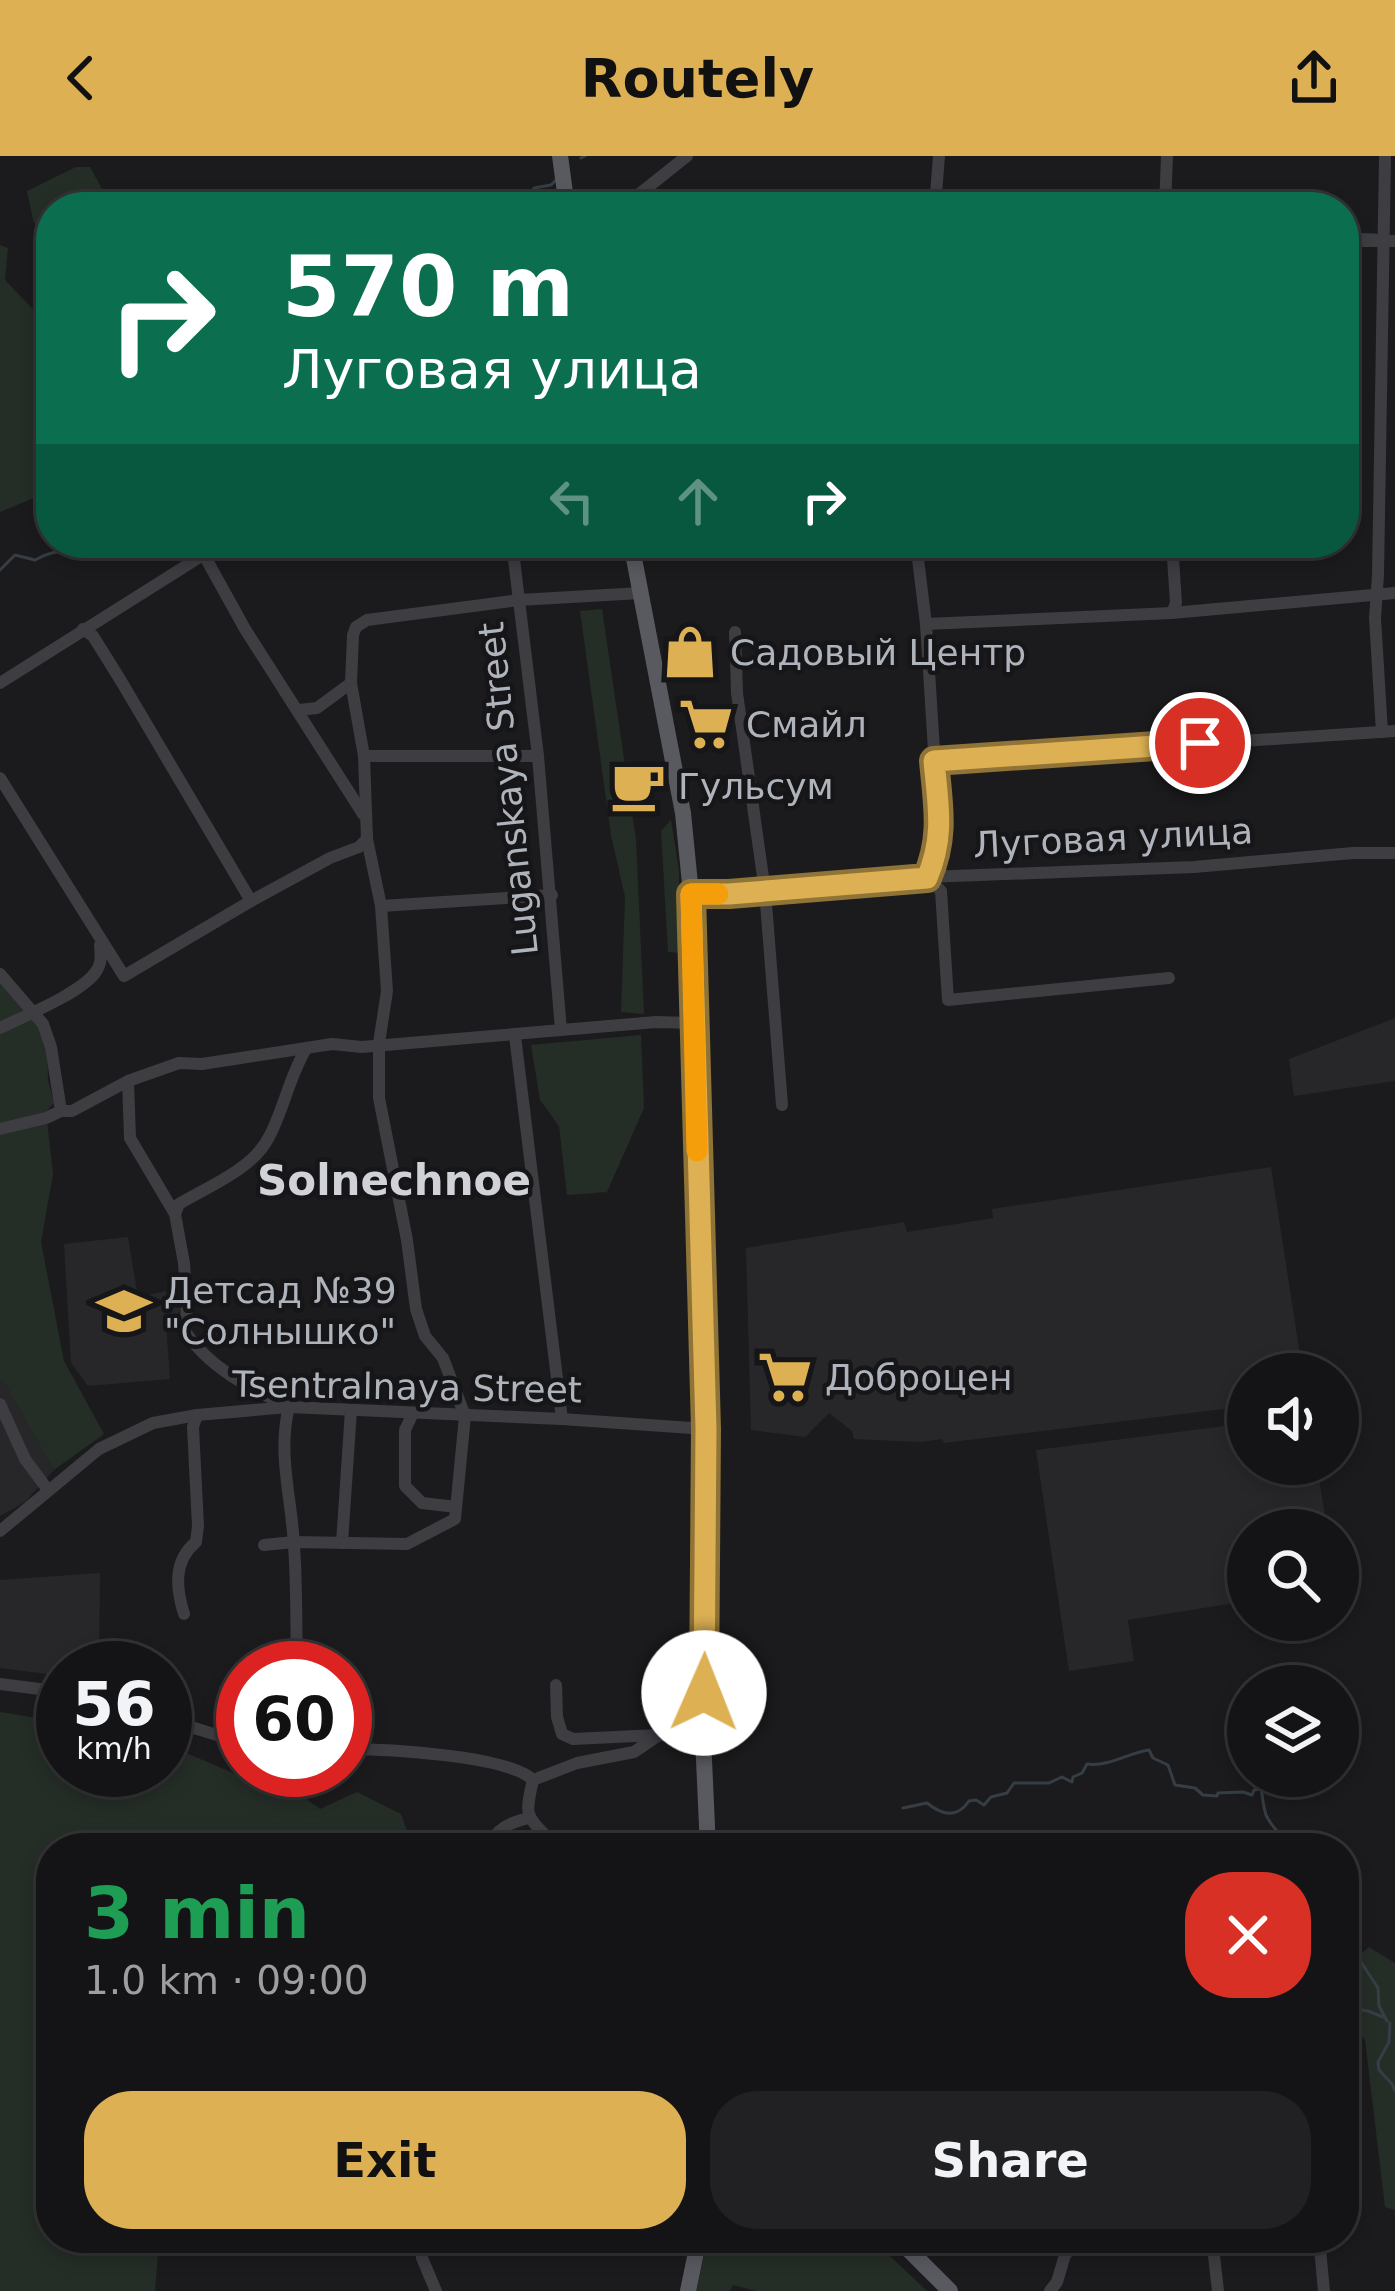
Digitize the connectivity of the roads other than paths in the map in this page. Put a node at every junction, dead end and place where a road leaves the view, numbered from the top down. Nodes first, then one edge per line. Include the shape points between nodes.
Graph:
1 (560, 156) edge
2 (687, 156) edge
3 (939, 156) edge
4 (1168, 156) edge
5 (1385, 156) edge
6 (565, 192) edge
7 (642, 192) edge
8 (936, 192) edge
9 (1166, 192) edge
10 (1359, 241) edge
11 (1390, 241) edge
12 (199, 558) edge
13 (206, 558) edge
14 (514, 558) edge
15 (635, 558) edge
16 (918, 558) edge
17 (1173, 558) edge
18 (1376, 592) junction
19 (1395, 592) edge
20 (641, 593) junction
21 (519, 600) junction
22 (1172, 614) junction
23 (926, 624) junction
24 (83, 629) junction
25 (734, 632) dead end
26 (352, 682) junction
27 (0, 683) edge
28 (299, 710) junction
29 (1388, 731) edge
30 (364, 756) junction
31 (538, 756) junction
32 (934, 761) junction
33 (0, 778) edge
34 (368, 838) junction
35 (1395, 853) edge
36 (927, 878) junction
37 (765, 892) junction
38 (691, 894) junction
39 (552, 895) junction
40 (250, 901) junction
41 (381, 906) junction
42 (99, 938) junction
43 (0, 974) edge
44 (1169, 978) dead end
45 (33, 1012) junction
46 (692, 1023) junction
47 (0, 1028) edge
48 (561, 1030) junction
49 (515, 1036) junction
50 (379, 1043) junction
51 (306, 1049) junction
52 (128, 1081) junction
53 (782, 1105) dead end
54 (61, 1111) junction
55 (0, 1129) edge
56 (175, 1214) junction
57 (0, 1404) edge
58 (289, 1407) junction
59 (350, 1410) junction
60 (413, 1413) junction
61 (197, 1414) junction
62 (465, 1416) junction
63 (562, 1419) junction
64 (706, 1429) junction
65 (48, 1490) junction
66 (456, 1507) junction
67 (0, 1531) edge
68 (294, 1542) junction
69 (343, 1543) junction
70 (264, 1545) dead end
71 (184, 1614) dead end
72 (296, 1641) edge
73 (0, 1684) edge
74 (556, 1685) dead end
75 (36, 1689) edge
76 (658, 1735) junction
77 (703, 1738) junction
78 (372, 1749) edge
79 (533, 1780) junction
80 (529, 1818) junction
81 (497, 1833) edge
82 (543, 1833) edge
83 (707, 1833) edge
84 (422, 2253) edge
85 (696, 2253) edge
86 (912, 2253) edge
87 (1067, 2253) edge
88 (1214, 2253) edge
89 (1320, 2253) edge
90 (436, 2291) edge
91 (688, 2291) edge
92 (950, 2291) edge
93 (1050, 2291) edge
94 (1218, 2291) edge
95 (1324, 2291) edge

1 - 6 main road
2 - 7 street
3 - 8 street
4 - 9 street
5 - 11 street
10 - 11 street
11 - 18 street
12 - 24 street
13 - 28 street
14 - 21 street, Luganskaya Street
15 - 20 main road
16 - 23 street
17 - 22 street
18 - 19 street
18 - 22 street
18 - 29 street
20 - 21 street
20 - 38 main road
21 - 26 street via 367,620 353,635
21 - 31 street, Luganskaya Street
22 - 23 street
23 - 32 street
24 - 27 street
24 - 40 street
25 - 37 street
26 - 28 street via 317,708
26 - 30 street
28 - 34 street via 364,814
29 - 32 street
30 - 31 street
30 - 34 street
31 - 39 street, Luganskaya Street
32 - 36 street via 938,853
33 - 42 street
34 - 40 street
34 - 41 street
35 - 36 street, Луговая улица
36 - 37 street, Луговая улица
36 - 44 street via 941,891 949,1000
37 - 38 street, Луговая улица
37 - 53 street
38 - 46 main road
39 - 41 street
39 - 48 street, Luganskaya Street
40 - 42 street via 124,976
41 - 50 street via 387,991
42 - 45 street via 92,977
43 - 45 street
45 - 47 street
45 - 54 street via 51,1047
46 - 48 street
46 - 64 main road
48 - 49 street
49 - 50 street
49 - 63 street
50 - 51 street
50 - 62 street via 379,1098 416,1309
51 - 52 street via 179,1064
51 - 56 street via 268,1142
52 - 54 street
52 - 56 street via 130,1138
54 - 55 street
56 - 58 street via 184,1330 220,1369
57 - 65 street
58 - 59 street, Tsentralnaya Street
58 - 61 street, Tsentralnaya Street
58 - 68 street
59 - 60 street, Tsentralnaya Street
59 - 69 street
60 - 62 street, Tsentralnaya Street
60 - 66 street via 404,1430 405,1486 422,1504
61 - 65 street, Tsentralnaya Street via 99,1449
61 - 71 street via 198,1526 176,1587
62 - 63 street, Tsentralnaya Street
62 - 66 street
63 - 64 street, Tsentralnaya Street
64 - 77 main road
65 - 67 street, Tsentralnaya Street
66 - 69 street via 455,1519 407,1544
68 - 69 street
68 - 70 street
68 - 72 street
73 - 75 street
74 - 76 street via 562,1734
76 - 77 street
76 - 79 street via 634,1752
77 - 83 main road
78 - 79 street via 472,1760
79 - 80 street
80 - 81 street
80 - 82 street
84 - 90 street
85 - 91 main road
86 - 92 main road
87 - 93 street
88 - 94 street
89 - 95 street

